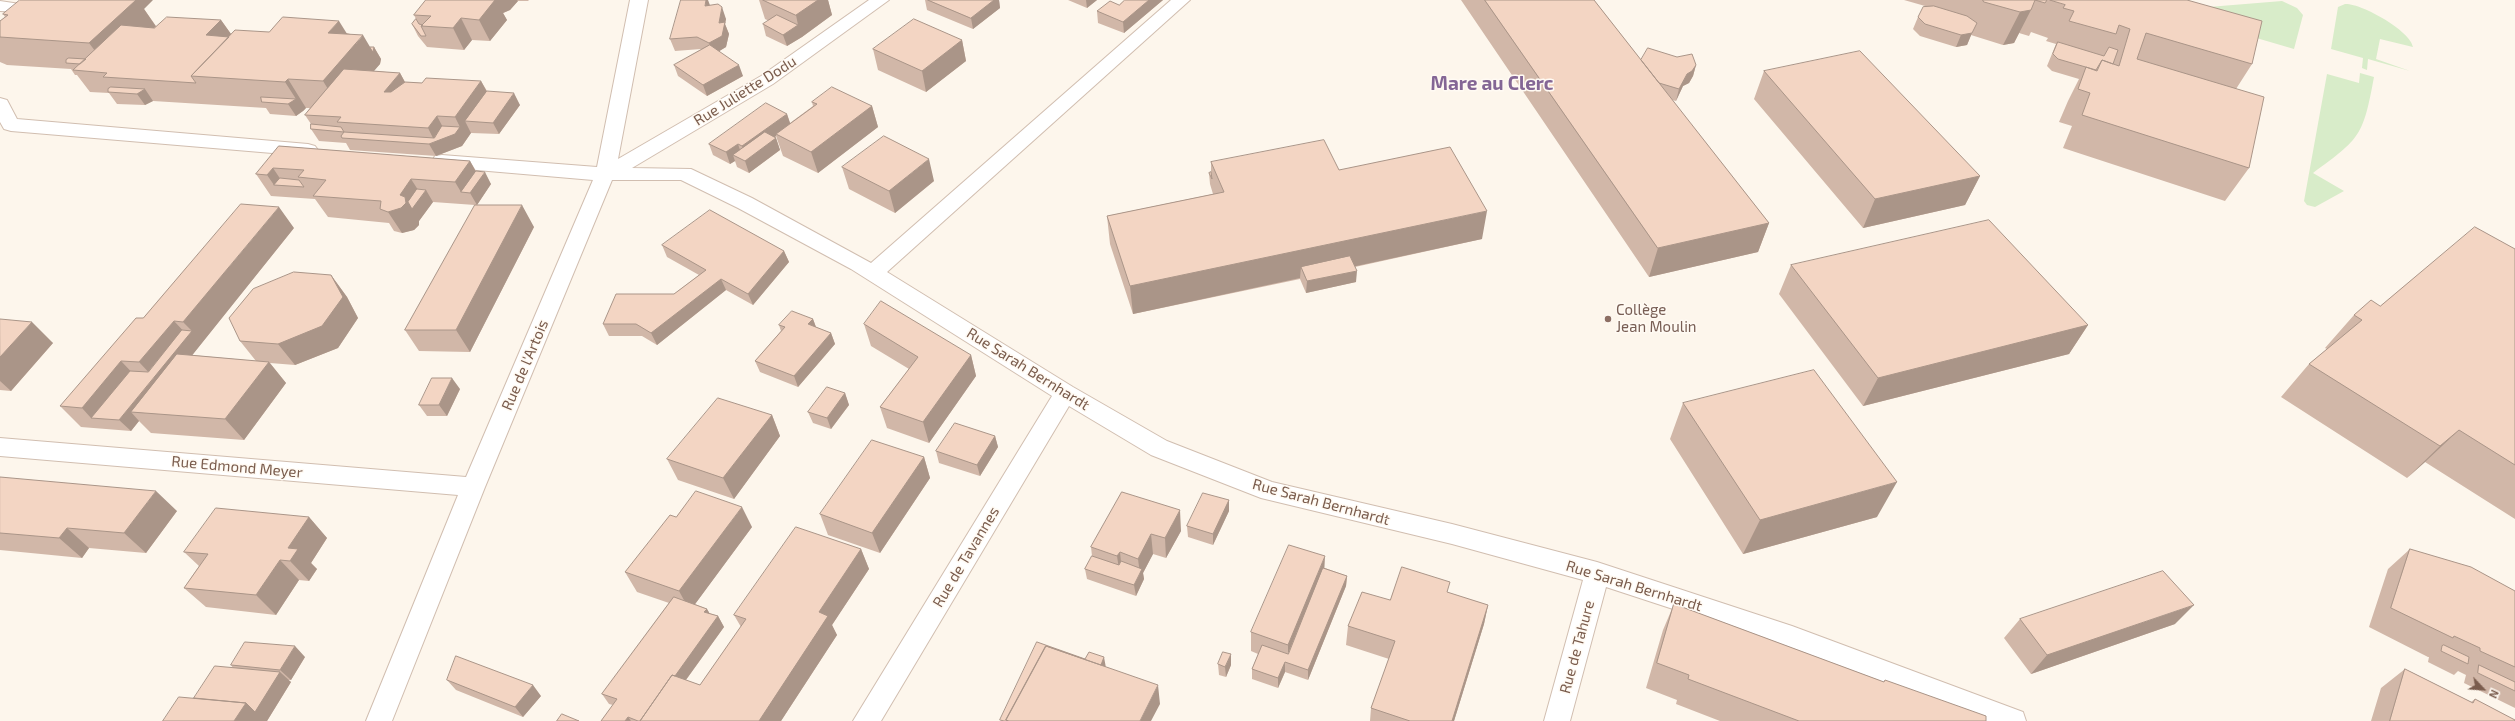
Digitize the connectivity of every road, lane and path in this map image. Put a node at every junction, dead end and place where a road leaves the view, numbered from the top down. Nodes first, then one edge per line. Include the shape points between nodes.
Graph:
1 (639, 0) edge
2 (880, 0) edge
3 (1181, 0) edge
4 (0, 104) edge
5 (328, 151) edge
6 (423, 159) edge
7 (605, 174) junction
8 (873, 273) junction
9 (1065, 393) junction
10 (0, 447) edge
11 (473, 487) junction
12 (1597, 573) junction
13 (379, 721) edge
14 (866, 721) edge
15 (1557, 721) edge
16 (2013, 721) edge

1 - 7 street, Rue de l'Artois
2 - 7 street, Rue Juliette Dodu via 767,80
3 - 8 street
4 - 5 street via 11,125
6 - 7 street, Rue Sarah Bernhardt
7 - 8 street, Rue Sarah Bernhardt via 684,174 745,203
7 - 11 street, Rue de l'Artois
8 - 9 street, Rue Sarah Bernhardt
9 - 12 street, Rue Sarah Bernhardt via 1159,448 1269,491 1452,534
9 - 14 street, Rue de Tavannes
10 - 11 street, Rue Edmond Meyer
11 - 13 street, Rue de l'Artois
12 - 15 street, Rue de Tahure
12 - 16 street, Rue Sarah Bernhardt via 1792,637

